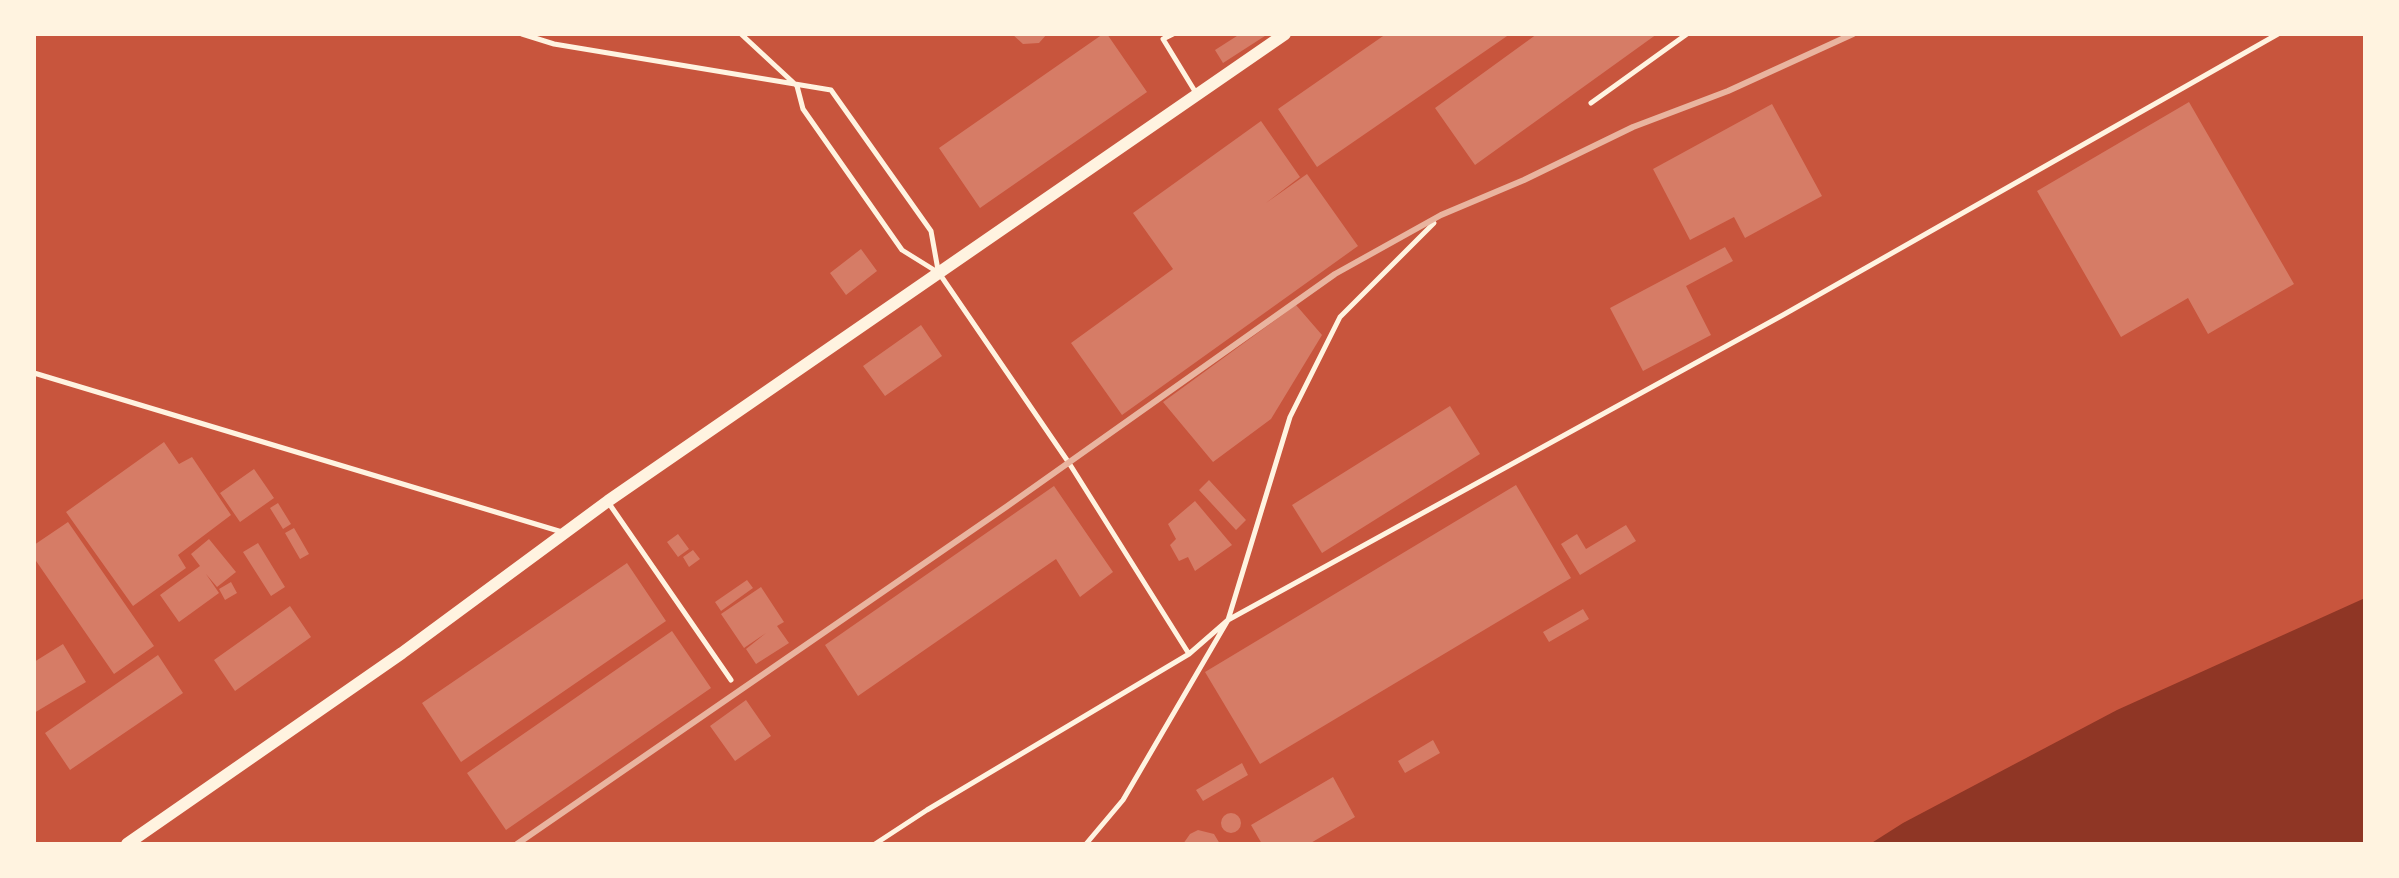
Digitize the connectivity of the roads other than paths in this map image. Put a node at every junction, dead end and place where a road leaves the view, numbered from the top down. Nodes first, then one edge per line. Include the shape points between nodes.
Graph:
1 (522, 34) edge
2 (741, 34) edge
3 (1173, 34) edge
4 (1285, 34) edge
5 (1687, 34) edge
6 (2278, 34) edge
7 (797, 86) junction
8 (1197, 94) junction
9 (1591, 103) dead end
10 (1434, 223) dead end
11 (939, 273) junction
12 (34, 373) edge
13 (608, 501) junction
14 (565, 533) junction
15 (1228, 620) junction
16 (1189, 654) junction
17 (731, 680) dead end
18 (127, 844) edge
19 (875, 844) edge
20 (1086, 844) edge

1 - 7 lane
2 - 7 lane
3 - 8 lane via 1163,39
4 - 8 street
5 - 9 lane
6 - 15 lane via 1783,315
7 - 11 lane via 803,109 902,250
7 - 11 lane via 831,90 931,231
8 - 11 street
10 - 15 lane via 1340,317 1290,417
11 - 13 street
11 - 16 lane via 1069,463
12 - 14 lane
13 - 14 street
13 - 17 lane
14 - 18 street
15 - 16 lane
15 - 20 lane via 1123,800
16 - 19 lane

